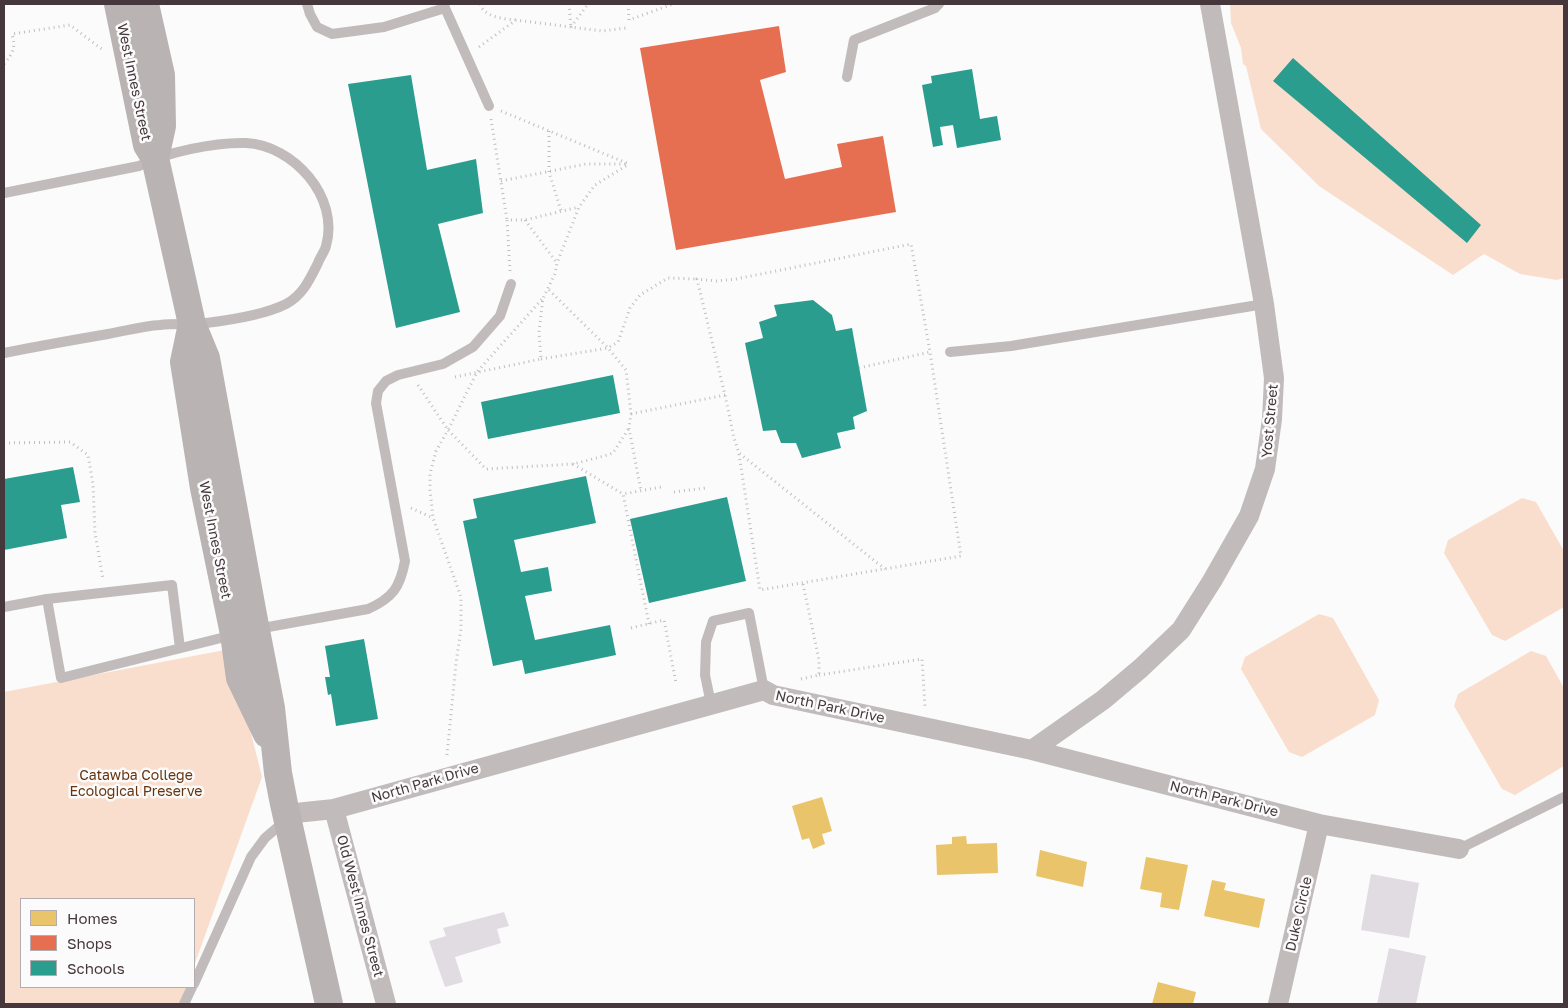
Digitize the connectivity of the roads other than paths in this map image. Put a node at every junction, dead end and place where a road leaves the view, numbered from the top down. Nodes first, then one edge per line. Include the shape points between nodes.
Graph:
1 (118, 4) edge
2 (145, 4) edge
3 (307, 4) edge
4 (939, 4) edge
5 (1210, 4) edge
6 (445, 6) edge
7 (847, 77) dead end
8 (489, 106) road end
9 (155, 158) junction
10 (4, 193) edge
11 (510, 284) road end
12 (1264, 304) junction
13 (192, 324) junction
14 (950, 352) dead end
15 (4, 353) edge
16 (47, 599) junction
17 (4, 607) edge
18 (245, 632) junction
19 (180, 648) junction
20 (764, 690) junction
21 (711, 704) junction
22 (1032, 750) junction
23 (1564, 797) edge
24 (334, 809) junction
25 (286, 817) junction
26 (1319, 824) junction
27 (1459, 849) joint
28 (195, 981) edge
29 (192, 988) edge
30 (184, 1004) edge
31 (328, 1004) edge
32 (386, 1004) edge
33 (1278, 1004) edge

1 - 9 main road, West Innes Street via 147,145
2 - 9 main road, West Innes Street via 161,76 162,126
3 - 6 lane via 317,27 332,34 384,27
4 - 7 lane via 854,40
5 - 12 street, Yost Street
6 - 8 lane
9 - 10 lane via 136,167
9 - 13 main road, West Innes Street
9 - 13 lane via 226,145 266,146 302,170 317,186 324,200 328,225 326,246 302,291 270,311
11 - 18 lane via 500,316 473,347 443,364 398,375 386,381 378,391 376,403 406,560 394,591 368,610
12 - 14 lane via 1011,346
12 - 22 street, Yost Street via 1274,378 1272,420 1265,469 1249,516 1180,630 1103,700
13 - 15 lane via 161,324
13 - 18 main road, West Innes Street via 184,362 204,488
16 - 17 lane
16 - 19 lane via 172,584
16 - 19 lane via 62,678
18 - 19 lane
18 - 25 main road, West Innes Street via 240,678 275,748
20 - 21 street, North Park Drive
20 - 21 lane via 749,613 714,621 706,642 705,675
20 - 22 street, North Park Drive via 773,696
21 - 24 street, North Park Drive
22 - 26 street, North Park Drive
23 - 27 lane
24 - 25 street, North Park Drive
24 - 32 street, Old West Innes Street
25 - 28 lane via 251,857
25 - 31 main road, West Innes Street
26 - 27 street, North Park Drive
26 - 33 street, Duke Circle
29 - 30 lane

